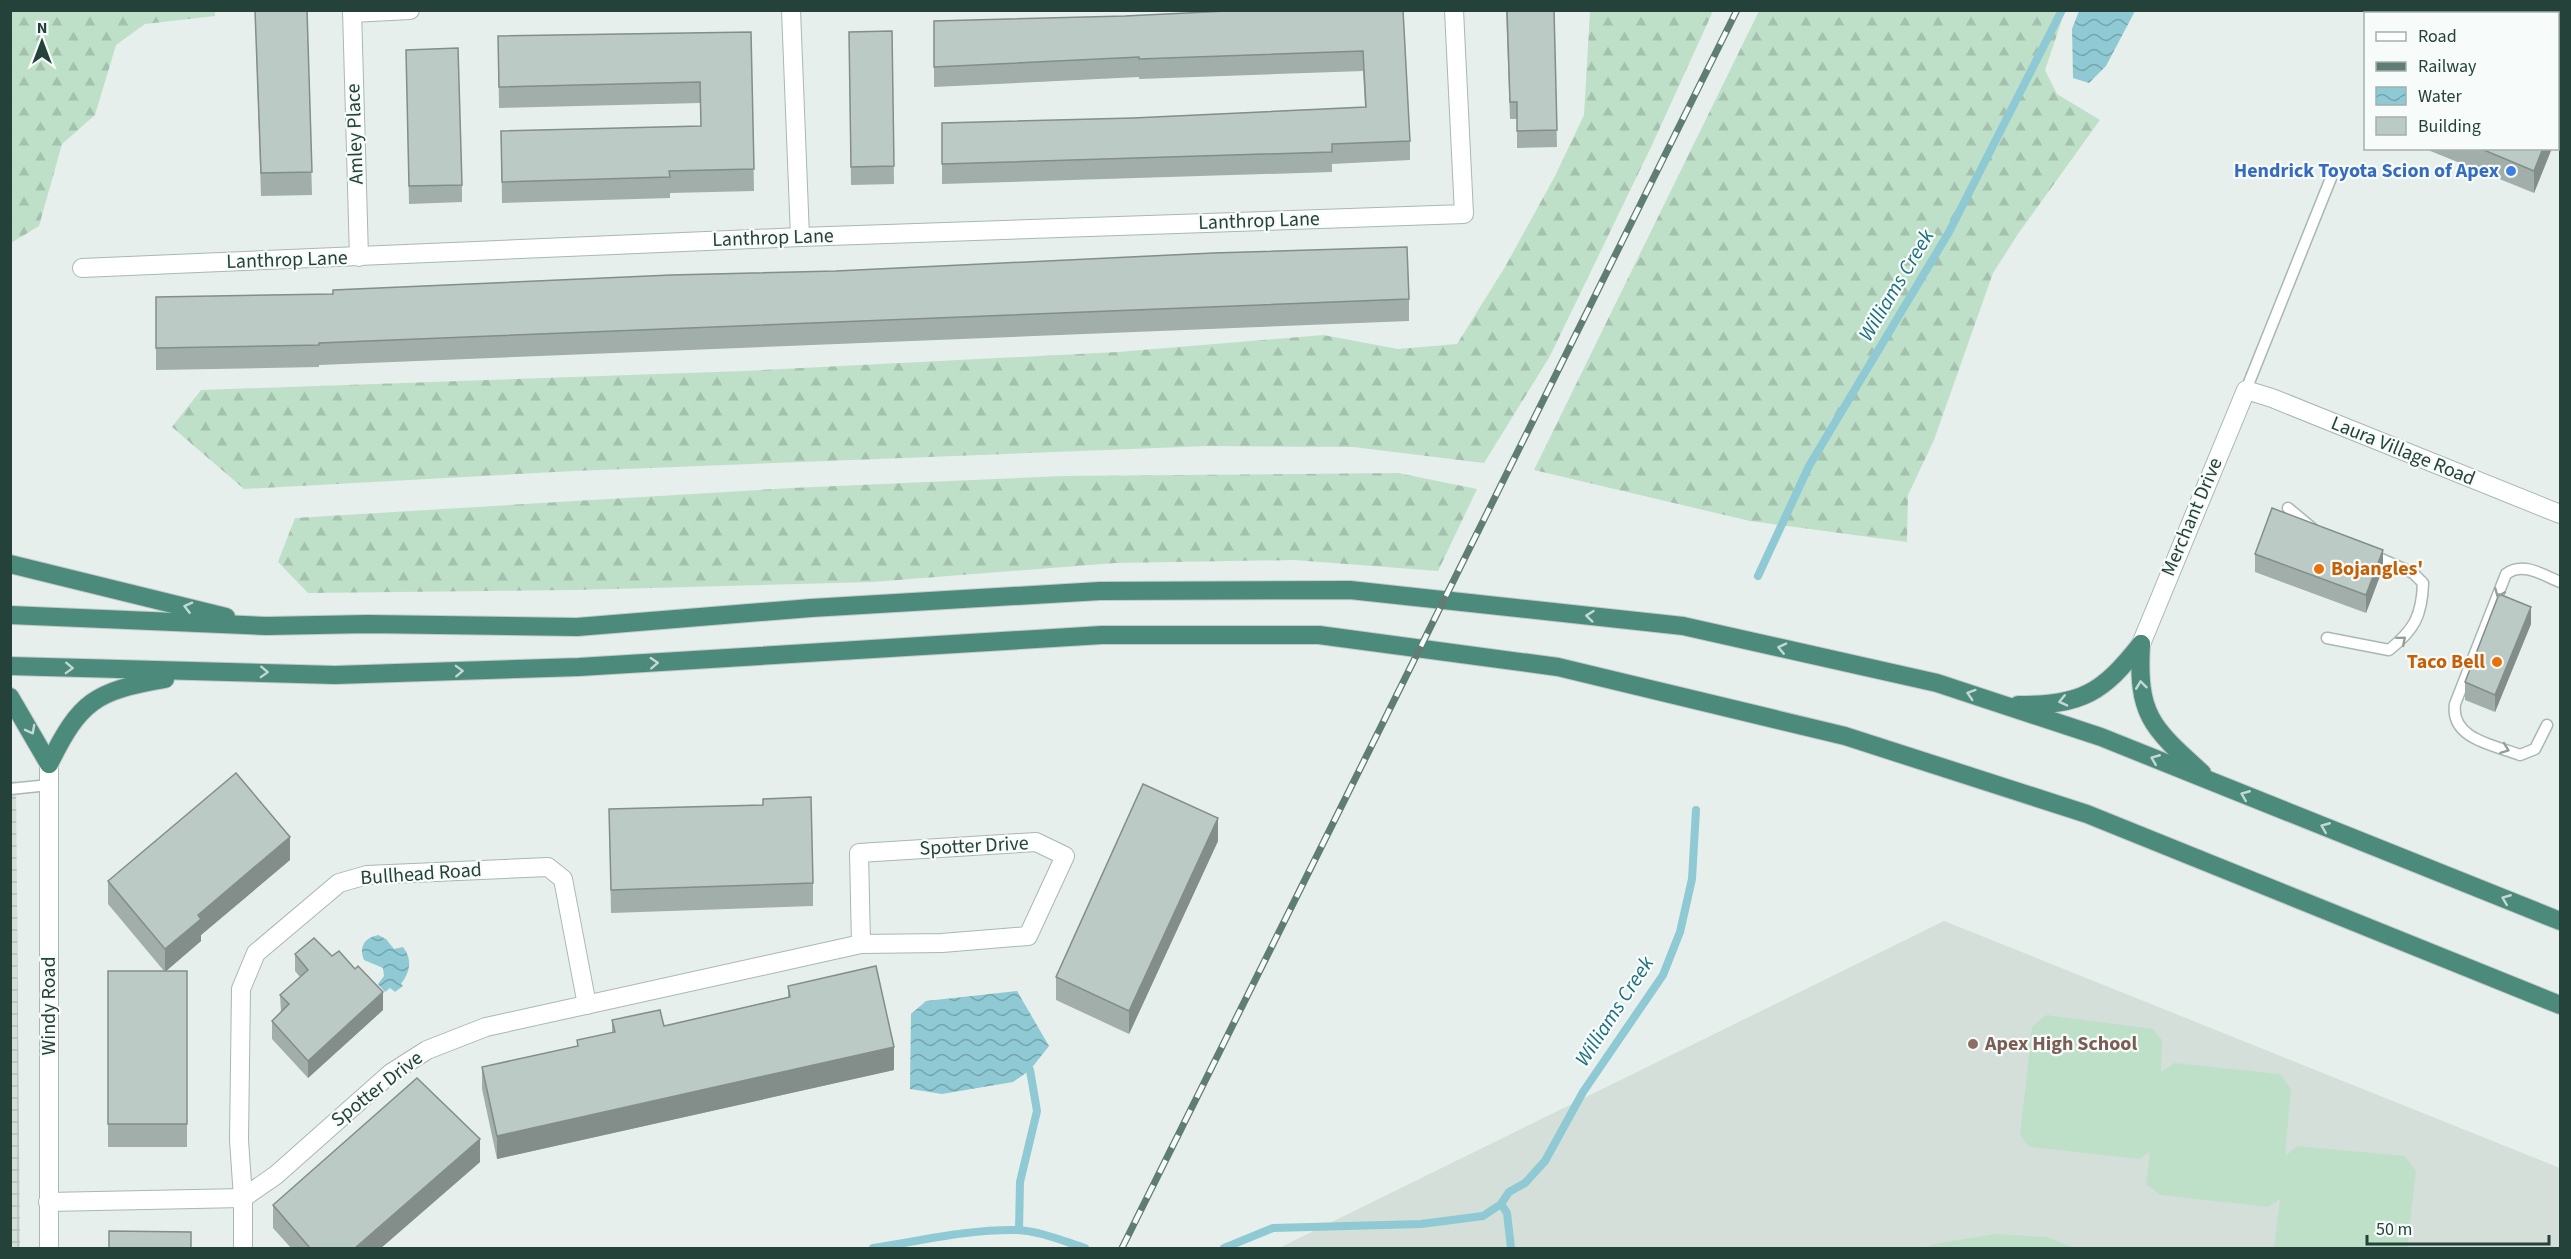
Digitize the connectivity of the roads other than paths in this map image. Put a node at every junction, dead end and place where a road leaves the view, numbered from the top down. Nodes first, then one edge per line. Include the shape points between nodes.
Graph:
1 (410, 10) edge
2 (791, 10) edge
3 (1454, 10) edge
4 (352, 12) edge
5 (2331, 178) dead end
6 (800, 237) junction
7 (359, 257) junction
8 (82, 268) dead end
9 (2246, 390) junction
10 (2288, 508) dead end
11 (2560, 514) edge
12 (2323, 533) edge
13 (2363, 551) edge
14 (10, 564) edge
15 (2560, 582) edge
16 (10, 615) edge
17 (266, 626) junction
18 (2327, 638) dead end
19 (2141, 644) junction
20 (10, 666) edge
21 (205, 672) junction
22 (10, 697) edge
23 (2004, 705) junction
24 (2547, 725) dead end
25 (49, 764) junction
26 (2210, 780) junction
27 (49, 785) junction
28 (10, 789) edge
29 (2560, 921) edge
30 (861, 944) junction
31 (587, 1005) junction
32 (2560, 1005) edge
33 (243, 1198) junction
34 (48, 1202) junction
35 (49, 1248) edge
36 (243, 1248) edge

1 - 4 street
2 - 6 street
3 - 6 street, Lanthrop Lane via 1464,214
4 - 7 street, Amley Place
5 - 9 lane
6 - 7 street, Lanthrop Lane
7 - 8 street, Lanthrop Lane
9 - 11 street, Laura Village Road
9 - 19 street, Merchant Drive
10 - 12 lane
18 -> 13 lane via 2389,650 2409,634 2422,602 2423,583 2413,573
17 -> 14 highway
15 -> 24 lane via 2525,568 2515,568 2506,574 2453,715 2457,725 2471,737 2520,755 2535,748
16 - 17 highway
23 -> 17 highway via 1937,683 1683,626 1350,590 1100,591 577,627
19 -> 23 highway via 2115,676 2086,695 2054,704
26 -> 19 highway via 2152,724 2141,690
20 -> 21 highway
21 - 25 highway via 102,695 75,717
21 -> 32 highway via 335,675 567,668 1102,635 1319,634 1558,667 1845,736 2087,814
22 -> 25 highway
26 -> 23 highway via 2101,737
25 - 27 street, Windy Road
29 -> 26 highway
27 - 28 lane
27 - 34 street, Windy Road
30 - 30 street, Spotter Drive via 1028,936 1065,856 1036,842 859,853
30 - 31 street, Spotter Drive
31 - 33 street, Spotter Drive via 486,1027 427,1050 391,1073 276,1175
31 - 33 street, Bullhead Road via 563,879 548,867 367,875 339,883 256,953 241,989 238,1140
33 - 34 street
33 - 36 street, Bullhead Road
34 - 35 street, Windy Road

